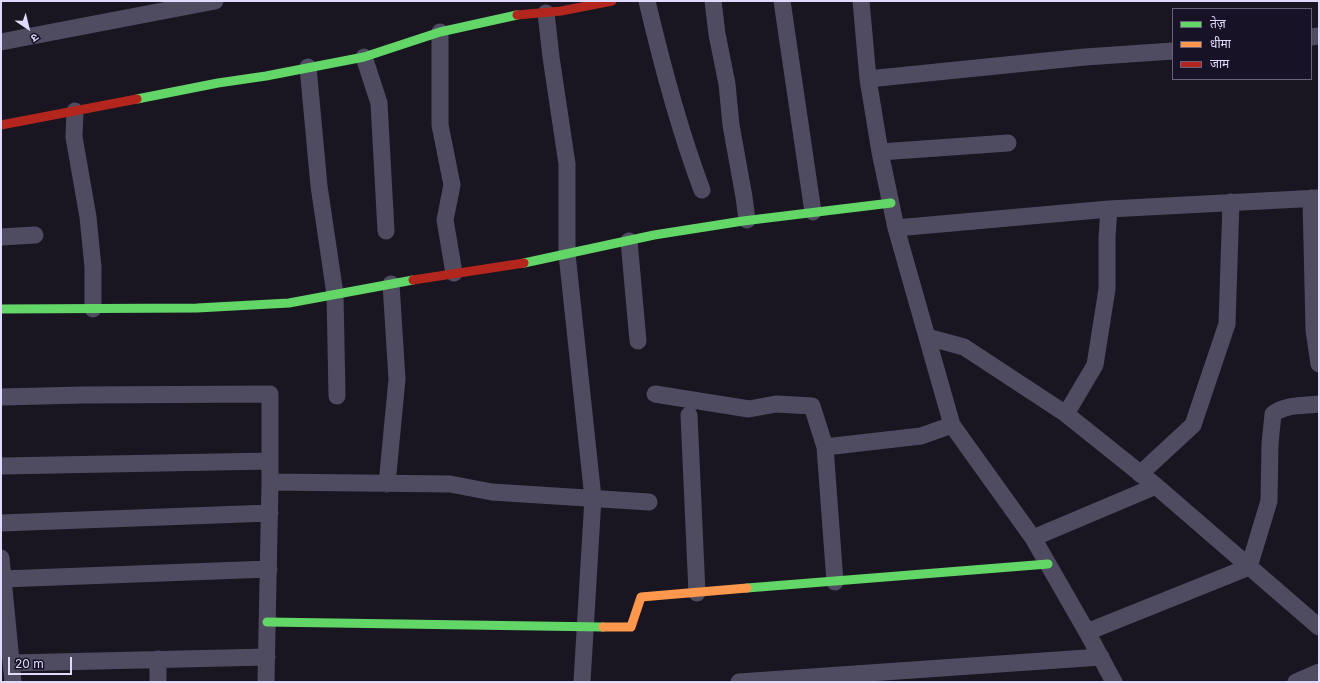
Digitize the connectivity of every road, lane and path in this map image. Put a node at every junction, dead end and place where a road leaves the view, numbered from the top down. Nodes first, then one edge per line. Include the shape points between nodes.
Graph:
1 (215, 1) edge
2 (612, 1) edge
3 (647, 1) edge
4 (713, 1) edge
5 (782, 1) edge
6 (861, 1) edge
7 (546, 13) junction
8 (440, 32) junction
9 (1, 42) edge
10 (1172, 51) edge
11 (364, 56) junction
12 (308, 67) junction
13 (868, 79) junction
14 (75, 111) junction
15 (1, 125) edge
16 (1008, 143) dead end
17 (880, 152) junction
18 (702, 190) dead end
19 (1315, 198) edge
20 (1231, 202) junction
21 (891, 203) junction
22 (1109, 209) junction
23 (813, 212) junction
24 (747, 220) junction
25 (896, 228) junction
26 (386, 231) dead end
27 (34, 235) dead end
28 (1, 237) edge
29 (629, 241) junction
30 (567, 254) junction
31 (454, 273) junction
32 (391, 284) junction
33 (335, 294) junction
34 (93, 308) junction
35 (1, 309) edge
36 (927, 337) junction
37 (638, 341) dead end
38 (1319, 364) edge
39 (655, 394) dead end
40 (338, 396) dead end
41 (1, 397) edge
42 (1319, 404) edge
43 (1066, 414) junction
44 (689, 415) dead end
45 (952, 425) junction
46 (825, 447) junction
47 (270, 461) junction
48 (1, 466) edge
49 (1140, 474) junction
50 (270, 482) junction
51 (387, 484) junction
52 (1156, 486) junction
53 (593, 498) junction
54 (649, 502) dead end
55 (270, 512) junction
56 (1, 523) edge
57 (1033, 538) junction
58 (1, 558) edge
59 (1048, 564) junction
60 (1249, 567) junction
61 (269, 569) junction
62 (3, 579) junction
63 (835, 582) junction
64 (697, 593) junction
65 (267, 622) junction
66 (585, 626) junction
67 (1319, 627) edge
68 (1087, 632) junction
69 (267, 657) junction
70 (1101, 657) junction
71 (158, 660) junction
72 (12, 663) junction
73 (1319, 672) edge
74 (13, 682) edge
75 (158, 682) edge
76 (266, 682) edge
77 (582, 682) edge
78 (739, 682) edge
79 (1114, 682) edge
80 (1296, 682) edge

1 - 9 street
2 - 7 street
3 - 18 street via 675,109
4 - 24 street
5 - 23 street
6 - 13 street
7 - 8 street via 510,16
7 - 30 street via 567,164
8 - 11 street
8 - 31 street via 440,125 452,185 445,220
10 - 13 street
11 - 12 street
11 - 26 street via 379,103
12 - 14 street
12 - 33 street via 319,186
13 - 17 street
14 - 15 street
14 - 34 street via 74,137 94,267
16 - 17 street
17 - 21 street
19 - 20 street
19 - 38 street via 1314,330
20 - 22 street
20 - 49 street via 1227,324 1222,339 1193,425
21 - 23 street
21 - 25 street
22 - 25 street
22 - 43 street via 1108,289 1095,365
23 - 24 street
24 - 29 street
25 - 36 street
27 - 28 street
29 - 30 street
29 - 37 street
30 - 31 street
30 - 53 street
31 - 32 street
32 - 33 street
32 - 51 street via 397,379
33 - 34 street via 289,303 197,308
33 - 40 street
34 - 35 street
36 - 43 street via 964,347
36 - 45 street
39 - 46 street via 749,409 776,404 812,406
41 - 47 street via 270,394
42 - 60 street via 1288,407 1273,414 1269,501
43 - 49 street
44 - 64 street
45 - 46 street via 921,436
45 - 57 street
46 - 63 street
47 - 48 street
47 - 50 street
49 - 52 street
50 - 51 street
50 - 55 street
51 - 53 street via 450,484 492,492
52 - 57 street
52 - 60 street
53 - 54 street
53 - 66 street
55 - 56 street
55 - 61 street
57 - 59 street
58 - 62 street
59 - 63 street
59 - 68 street
60 - 67 street
60 - 68 street
61 - 62 street
61 - 65 street
62 - 72 street
63 - 64 street
64 - 66 street via 641,597 631,627
65 - 66 street
65 - 69 street
66 - 77 street
68 - 70 street
69 - 71 street
69 - 76 street
70 - 78 street
70 - 79 street
71 - 72 street
71 - 75 street
72 - 74 street
73 - 80 street

